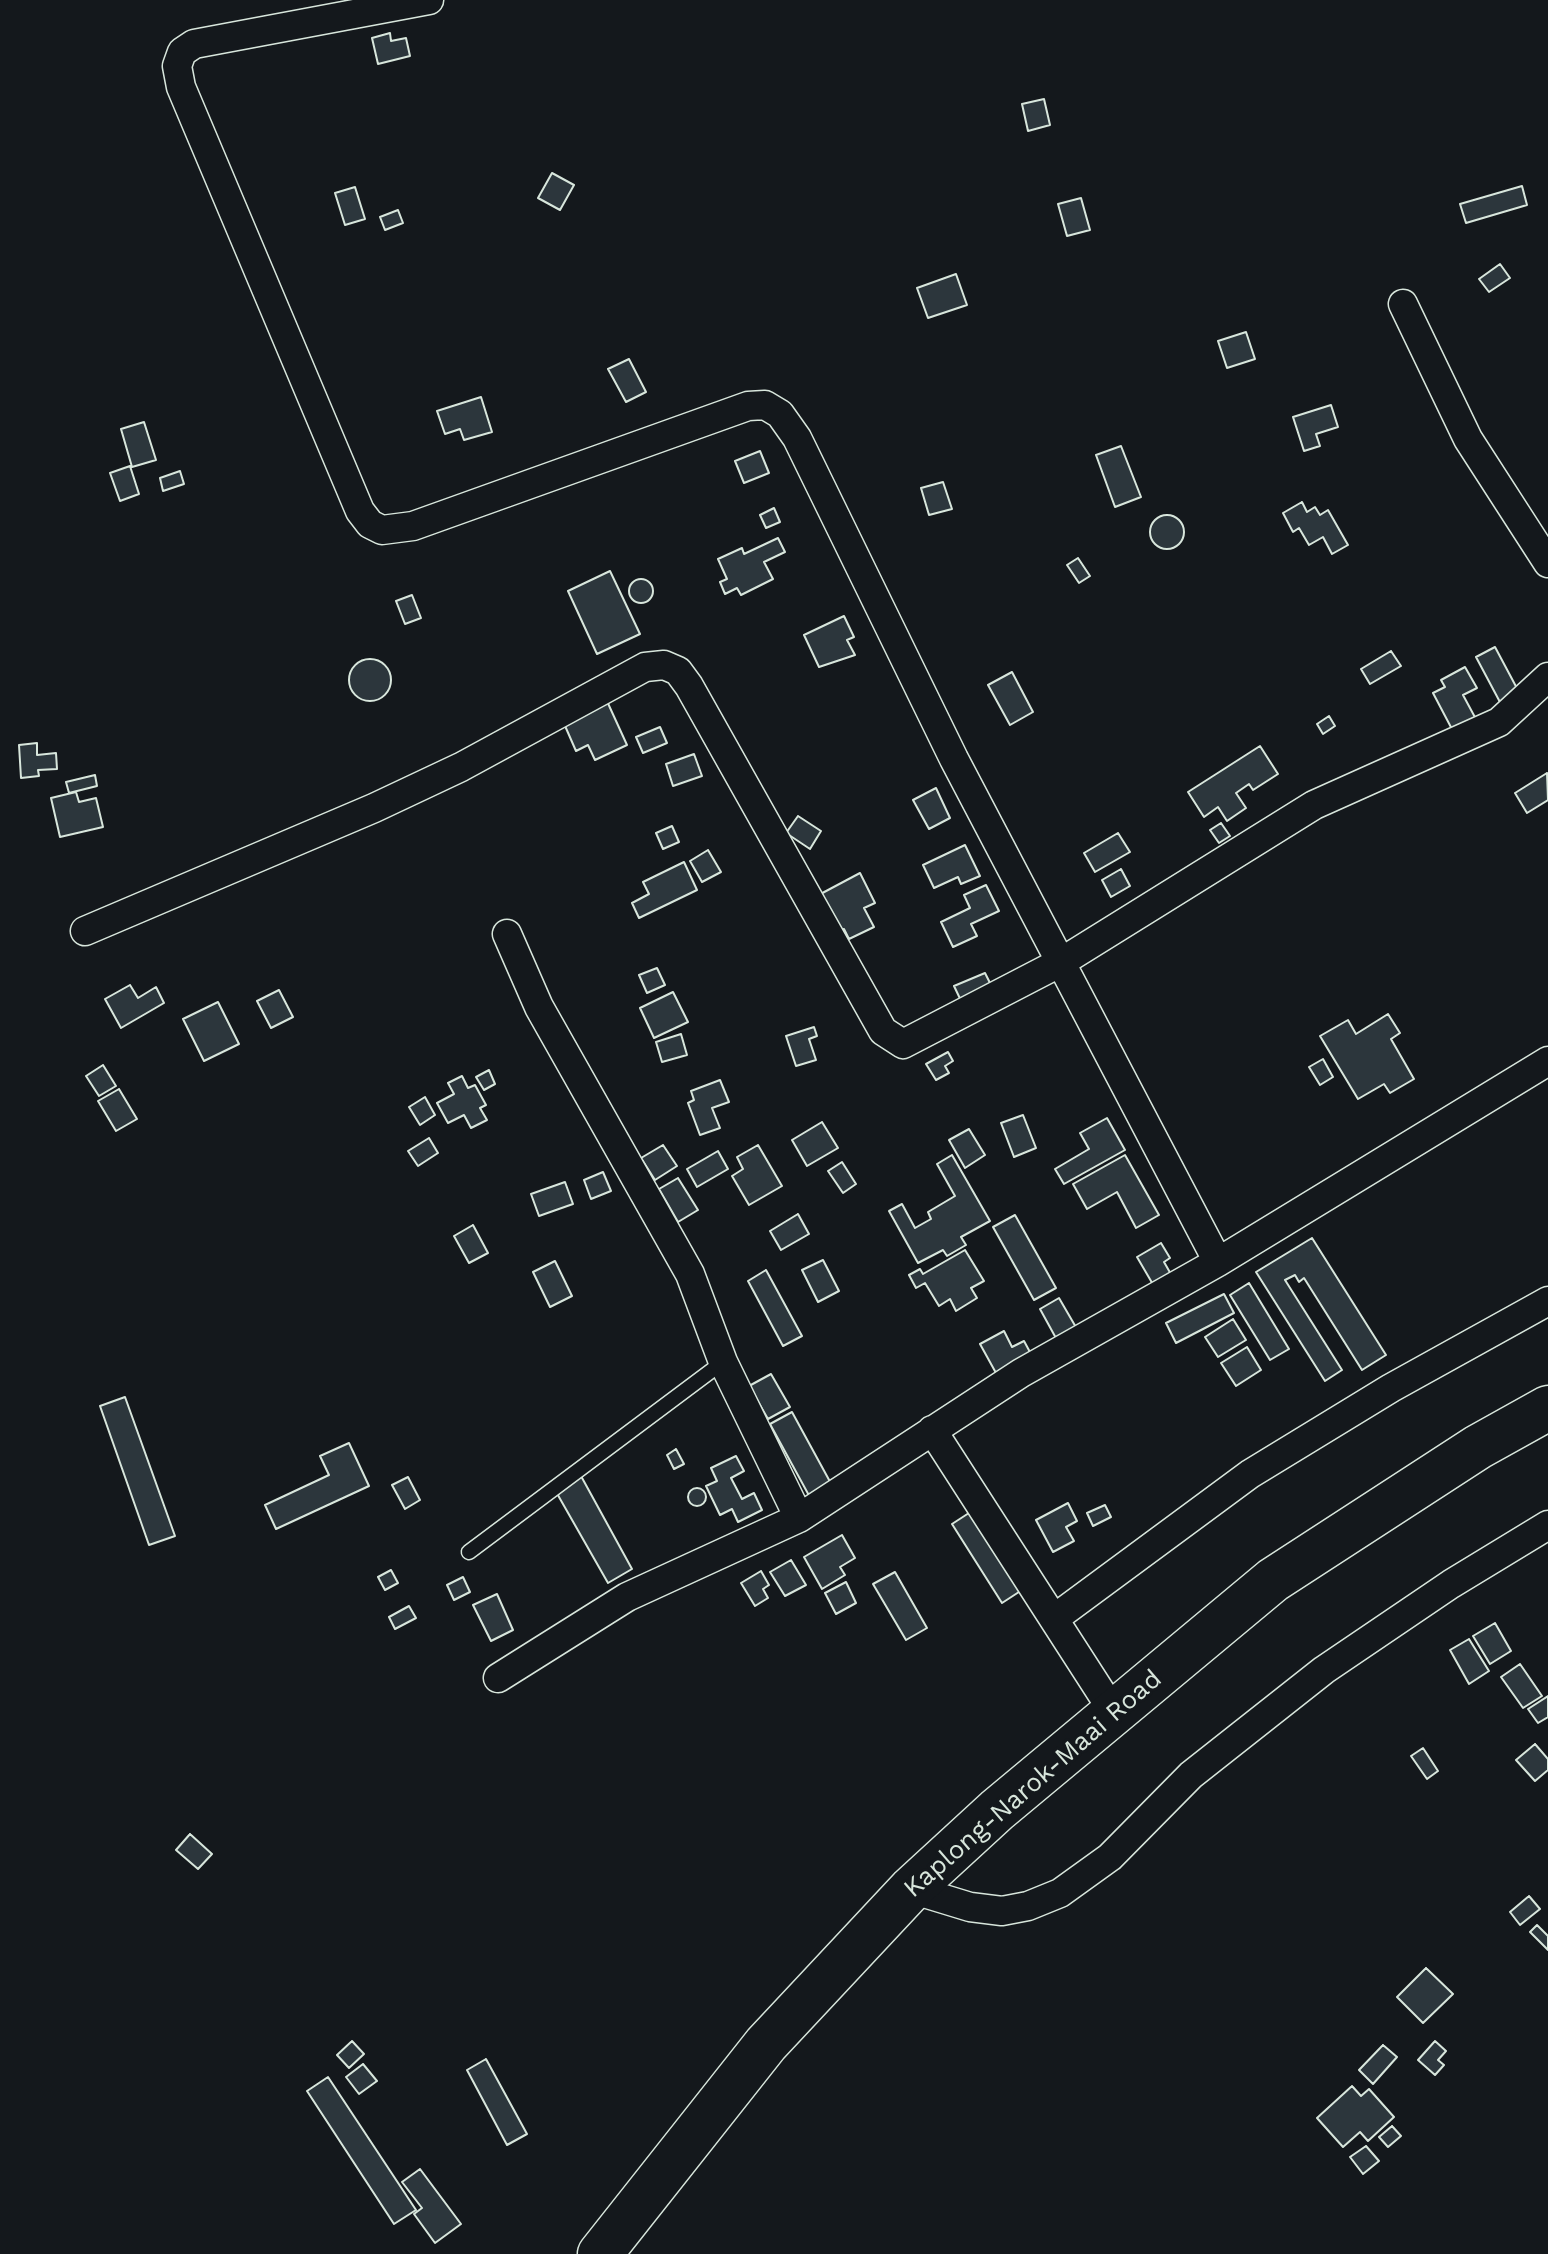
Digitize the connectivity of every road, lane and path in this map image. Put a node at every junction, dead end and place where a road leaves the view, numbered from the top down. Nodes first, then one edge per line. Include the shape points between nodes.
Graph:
1 (429, 0) edge
2 (1403, 304) dead end
3 (1548, 563) edge
4 (1548, 677) edge
5 (85, 931) dead end
6 (507, 934) dead end
7 (1063, 961) junction
8 (1548, 1061) edge
9 (1218, 1262) junction
10 (1548, 1301) edge
11 (723, 1362) junction
12 (1548, 1408) edge
13 (932, 1430) junction
14 (799, 1518) junction
15 (1548, 1525) edge
16 (469, 1552) dead end
17 (1055, 1618) junction
18 (498, 1678) dead end
19 (1113, 1711) junction
20 (911, 1889) junction
21 (600, 2254) edge

1 - 7 street via 194,44 182,52 177,66 181,87 360,511 382,530 413,526 748,406 765,405 780,414 797,438 954,759
2 - 3 street via 1468,439
4 - 7 street via 1499,722 1314,805
5 - 7 street via 374,808 645,667 664,665 678,671 689,686 891,1040 914,1041
6 - 11 street via 539,1007 690,1274
7 - 9 street
8 - 9 street
9 - 13 street via 1021,1373
10 - 17 street via 1250,1474
11 - 14 street
11 - 16 lane
12 - 19 highway, Kaplong-Narok-Maai Road via 1478,1447 1273,1580
13 - 14 street
13 - 17 street
14 - 18 street via 627,1597
15 - 20 street via 1324,1670 1191,1775 1110,1857 1060,1893 1002,1911
17 - 19 street
19 - 20 highway, Kaplong-Narok-Maai Road
20 - 21 highway, Kaplong-Narok-Maai Road via 766,2044

